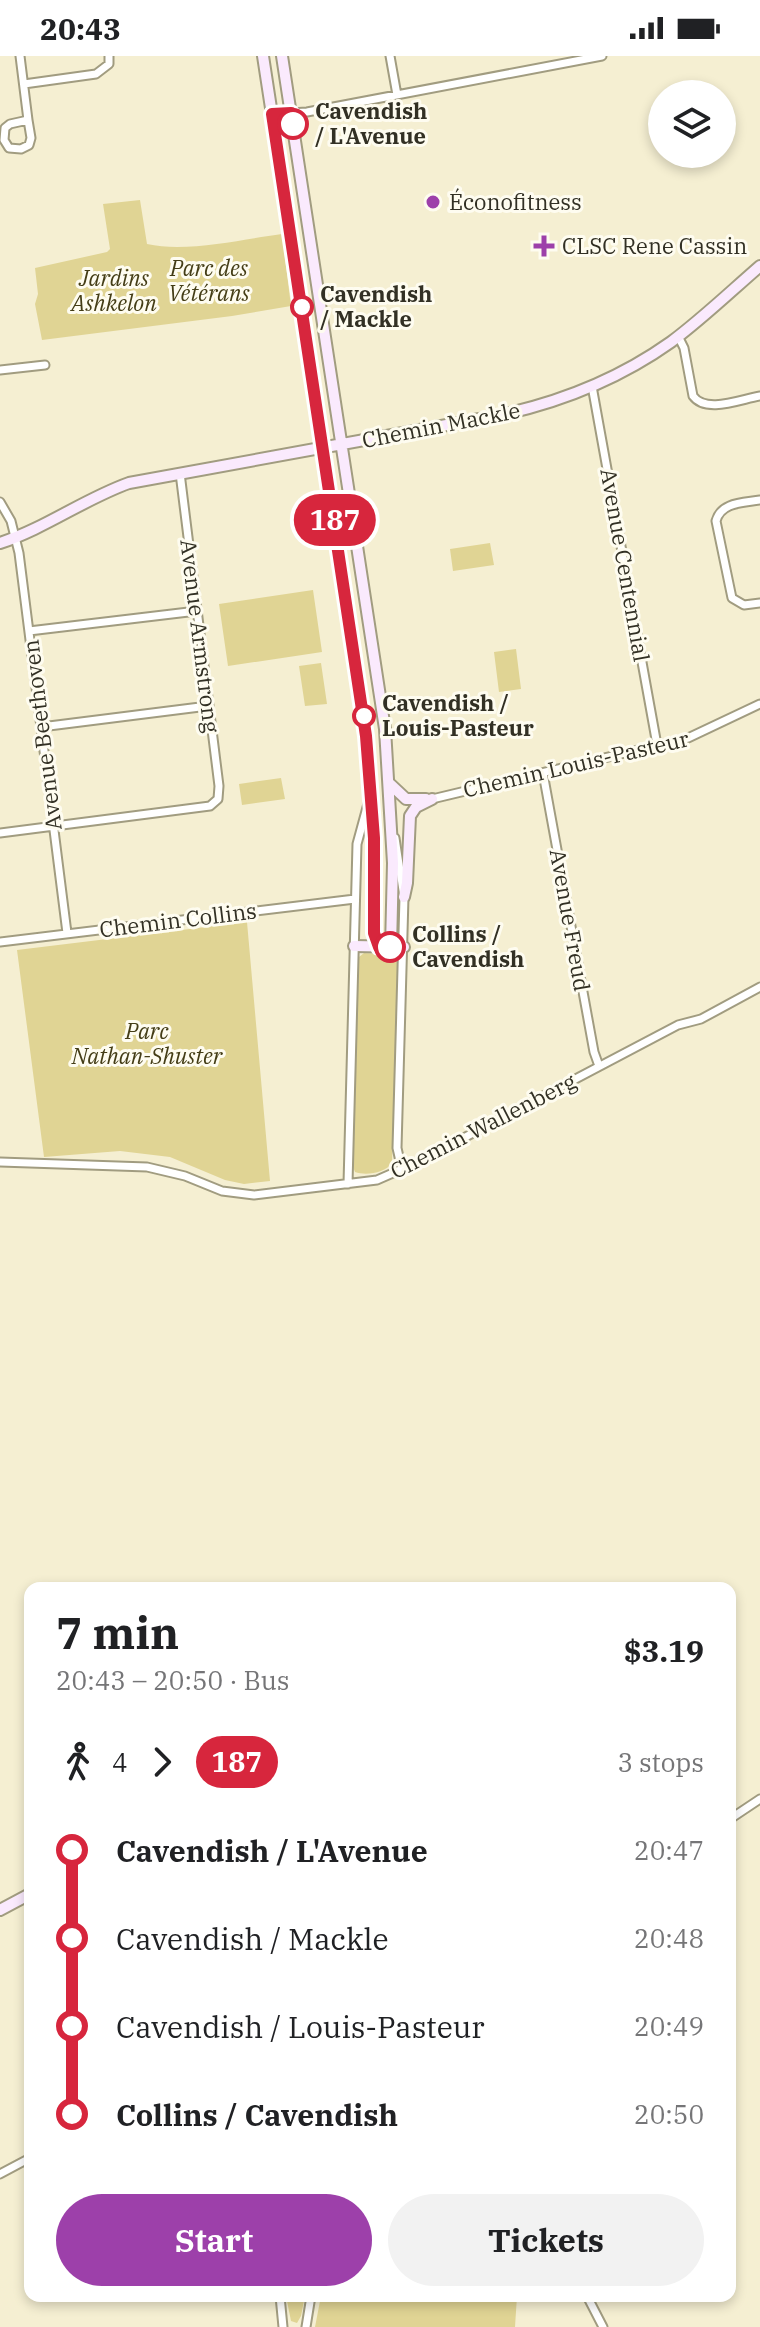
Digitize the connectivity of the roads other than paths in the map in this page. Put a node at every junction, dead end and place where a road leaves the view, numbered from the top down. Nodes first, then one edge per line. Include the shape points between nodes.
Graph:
1 (20, 56) edge
2 (109, 56) edge
3 (263, 56) edge
4 (282, 56) edge
5 (390, 56) edge
6 (602, 56) edge
7 (24, 84) junction
8 (397, 95) junction
9 (291, 113) junction
10 (272, 114) junction
11 (28, 120) junction
12 (760, 266) edge
13 (678, 336) junction
14 (45, 365) dead end
15 (0, 370) edge
16 (592, 386) junction
17 (760, 396) edge
18 (342, 444) junction
19 (324, 447) junction
20 (180, 473) junction
21 (760, 500) edge
22 (0, 502) edge
23 (16, 538) junction
24 (0, 543) edge
25 (760, 603) edge
26 (197, 611) junction
27 (29, 631) junction
28 (760, 704) edge
29 (208, 706) junction
30 (41, 727) junction
31 (657, 745) junction
32 (543, 773) junction
33 (390, 784) junction
34 (371, 795) junction
35 (432, 799) junction
36 (389, 810) junction
37 (53, 825) junction
38 (0, 833) edge
39 (404, 897) junction
40 (355, 899) junction
41 (67, 933) junction
42 (0, 942) edge
43 (354, 946) junction
44 (379, 947) junction
45 (391, 947) junction
46 (404, 947) junction
47 (760, 987) edge
48 (599, 1066) junction
49 (0, 1162) edge
50 (402, 1170) junction
51 (348, 1184) junction
52 (760, 1799) edge
53 (736, 1815) edge
54 (24, 1897) edge
55 (0, 1910) edge
56 (24, 2161) edge
57 (0, 2174) edge
58 (281, 2302) edge
59 (310, 2302) edge
60 (590, 2302) edge
61 (283, 2327) edge
62 (306, 2327) edge
63 (603, 2327) edge

1 - 7 street
2 - 7 street via 109,64 96,74
3 - 10 main road
4 - 9 main road
5 - 8 street
6 - 8 street
7 - 11 street
8 - 9 street
9 - 10 street
9 - 18 main road
10 - 19 main road
11 - 11 street via 5,128 9,148 29,145
12 - 13 main road, Chemin Mackle
13 - 16 main road, Chemin Mackle
13 - 17 street via 698,402
14 - 15 street
16 - 18 main road, Chemin Mackle via 504,415
16 - 31 street, Avenue Centennial
18 - 19 main road, Chemin Mackle
18 - 33 main road
19 - 20 main road, Chemin Mackle
19 - 34 main road
20 - 23 main road, Chemin Mackle via 111,489
20 - 26 street, Avenue Armstrong
21 - 25 street via 726,506 716,521 731,595 741,605
22 - 23 street, Avenue Beethoven
23 - 24 main road, Chemin Mackle
23 - 27 street, Avenue Beethoven
26 - 27 street
26 - 29 street, Avenue Armstrong
27 - 30 street, Avenue Beethoven
28 - 31 street, Chemin Louis-Pasteur via 699,735
29 - 30 street
29 - 37 street, Avenue Armstrong via 219,786 218,799 210,806
30 - 37 street, Avenue Beethoven
31 - 32 street, Chemin Louis-Pasteur
32 - 35 street, Chemin Louis-Pasteur
32 - 48 street, Avenue Freud
33 - 35 main road via 406,799
33 - 36 main road
34 - 40 street via 357,837
34 - 44 main road via 373,927
35 - 39 main road via 410,816
36 - 39 street
36 - 45 main road
37 - 38 street
37 - 41 street, Avenue Beethoven
39 - 46 street
40 - 41 street, Chemin Collins
40 - 43 street
41 - 42 street, Chemin Collins
43 - 44 main road
43 - 51 street
44 - 45 main road
45 - 46 main road
46 - 50 street via 397,1148
47 - 48 street, Chemin Wallenberg
48 - 50 street, Chemin Wallenberg
49 - 51 street, Chemin Wallenberg via 147,1167 240,1194
50 - 51 street, Chemin Wallenberg
52 - 53 street
54 - 55 main road
56 - 57 street
58 - 61 street
59 - 62 street
60 - 63 street

